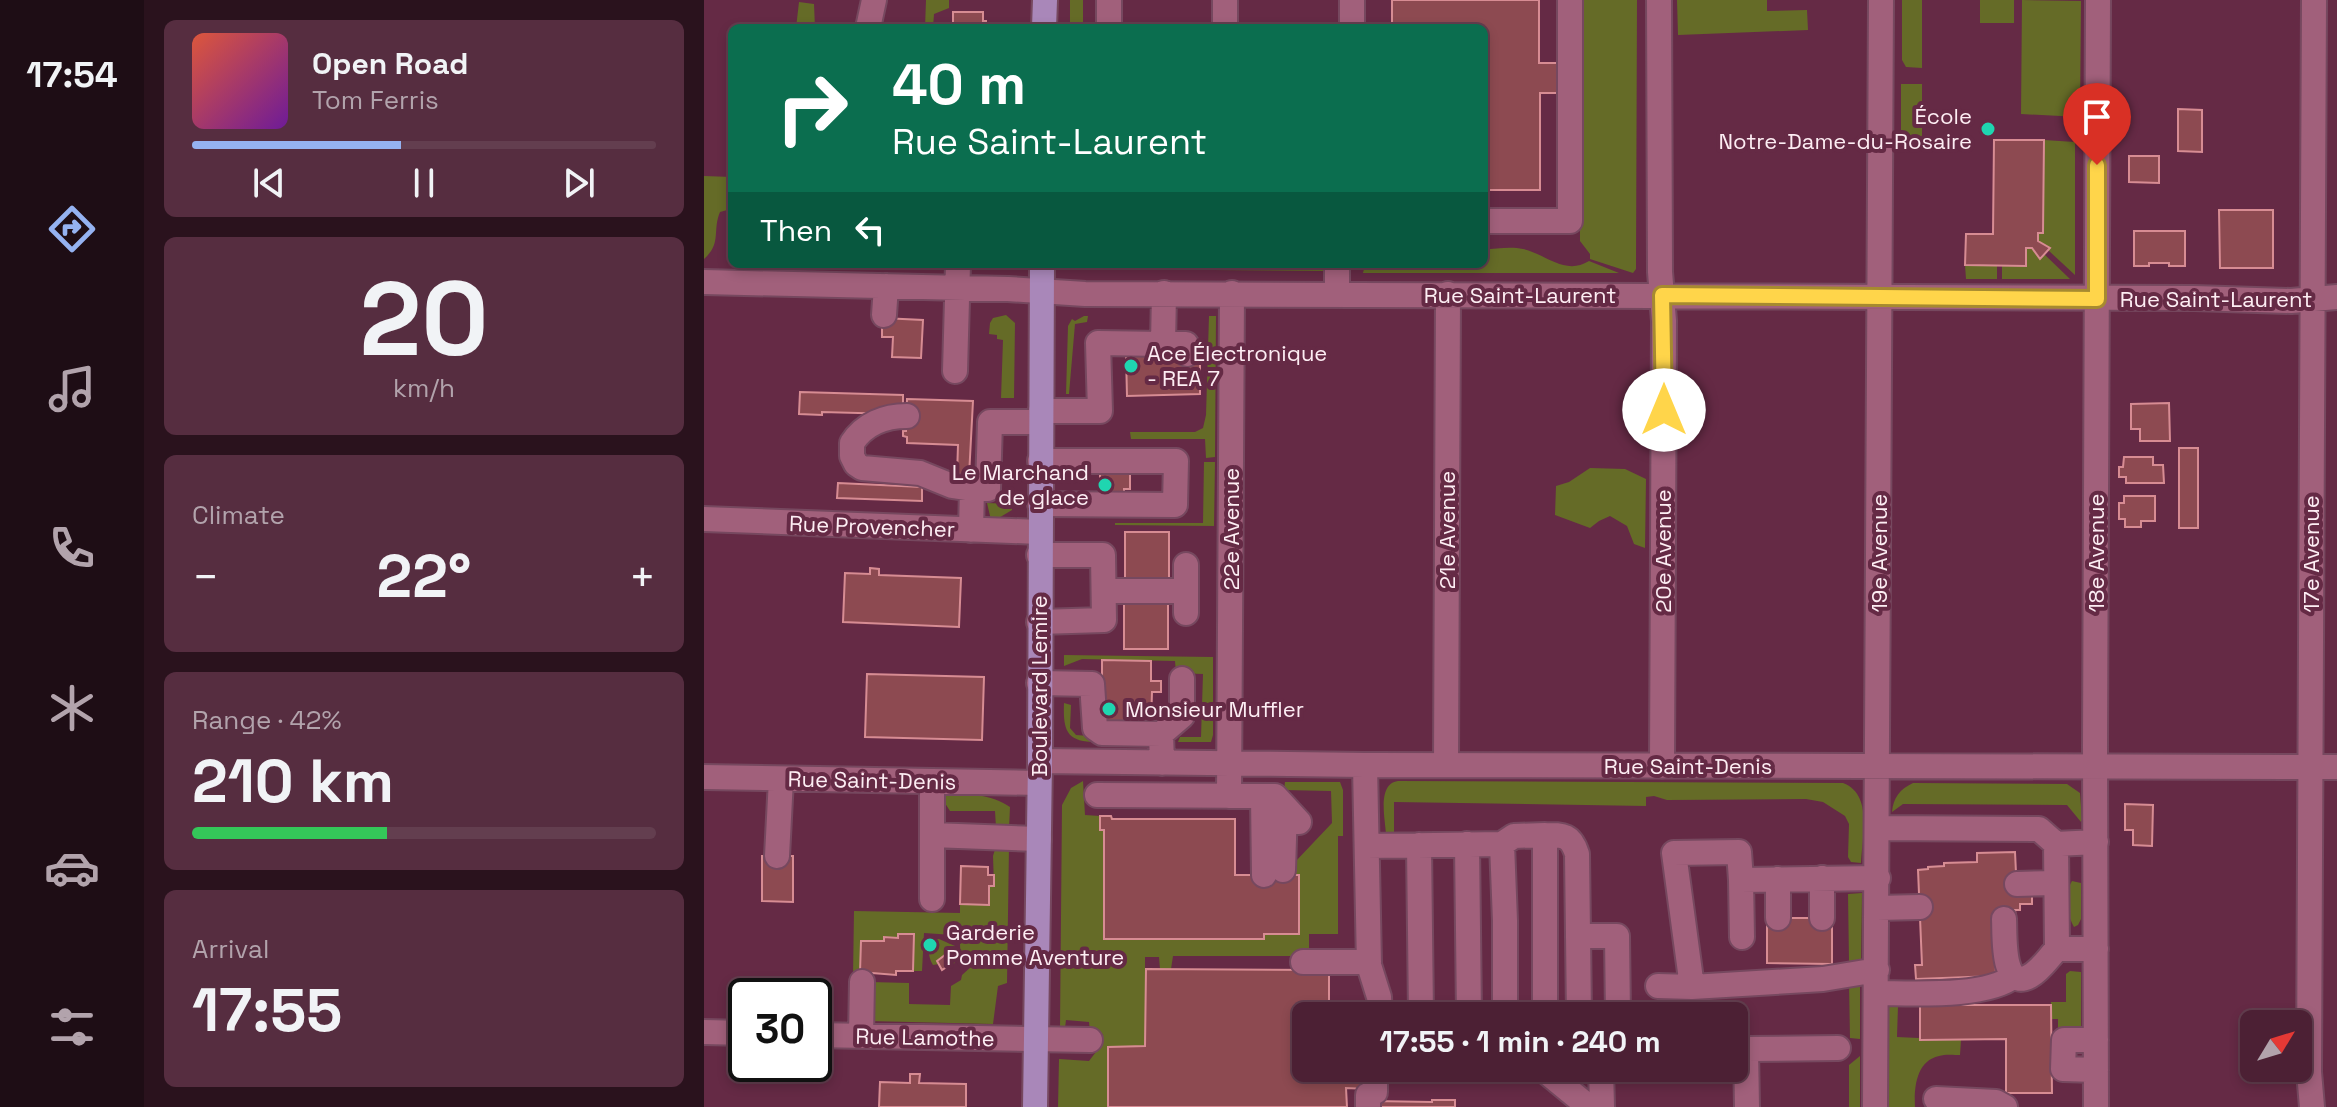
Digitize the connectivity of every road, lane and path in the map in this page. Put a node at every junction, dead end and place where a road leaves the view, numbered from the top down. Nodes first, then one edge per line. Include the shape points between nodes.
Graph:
1 (874, 0) edge
2 (1045, 0) edge
3 (1109, 0) edge
4 (1225, 0) edge
5 (1352, 0) edge
6 (1570, 0) edge
7 (1659, 0) edge
8 (1881, 0) edge
9 (2098, 0) edge
10 (2314, 0) edge
11 (869, 24) edge
12 (1044, 24) edge
13 (1109, 24) edge
14 (1225, 24) edge
15 (1352, 24) edge
16 (1488, 221) edge
17 (1042, 268) edge
18 (1337, 268) edge
19 (749, 274) edge
20 (801, 274) edge
21 (957, 276) edge
22 (882, 277) edge
23 (704, 282) edge
24 (1042, 291) junction
25 (1164, 293) junction
26 (1232, 293) junction
27 (1337, 294) junction
28 (1448, 294) junction
29 (1662, 295) junction
30 (1879, 297) junction
31 (2337, 297) edge
32 (2097, 299) junction
33 (2312, 299) junction
34 (884, 315) dead end
35 (1163, 344) junction
36 (1187, 354) dead end
37 (955, 371) dead end
38 (907, 416) dead end
39 (1041, 417) junction
40 (1040, 461) junction
41 (972, 489) junction
42 (1040, 504) junction
43 (704, 519) edge
44 (971, 530) junction
45 (1039, 544) junction
46 (1186, 565) dead end
47 (1104, 591) junction
48 (1039, 622) junction
49 (1182, 679) dead end
50 (1039, 683) junction
51 (1102, 733) junction
52 (1161, 734) junction
53 (1110, 762) junction
54 (1162, 763) junction
55 (1229, 764) junction
56 (1274, 765) junction
57 (1365, 765) junction
58 (1446, 765) junction
59 (1662, 766) junction
60 (1879, 766) junction
61 (2095, 766) junction
62 (2310, 767) junction
63 (2337, 767) edge
64 (1039, 772) junction
65 (704, 777) edge
66 (781, 779) junction
67 (932, 781) junction
68 (1224, 804) junction
69 (1280, 806) junction
70 (1878, 828) junction
71 (932, 835) junction
72 (1545, 835) junction
73 (1039, 839) junction
74 (2096, 842) junction
75 (1467, 844) junction
76 (1502, 844) junction
77 (2056, 844) junction
78 (1419, 845) junction
79 (1367, 846) junction
80 (777, 856) dead end
81 (1274, 872) dead end
82 (1822, 878) junction
83 (1878, 878) junction
84 (1778, 879) junction
85 (1741, 880) junction
86 (2056, 883) junction
87 (2017, 884) dead end
88 (932, 899) dead end
89 (1920, 907) dead end
90 (1877, 908) junction
91 (1778, 918) dead end
92 (1822, 918) dead end
93 (2004, 919) dead end
94 (1578, 936) junction
95 (1742, 937) dead end
96 (2057, 949) junction
97 (2096, 949) junction
98 (1303, 962) dead end
99 (1369, 962) junction
100 (2014, 976) junction
101 (862, 982) dead end
102 (1877, 982) junction
103 (1658, 986) dead end
104 (1692, 987) junction
105 (1379, 1002) edge
106 (1421, 1002) edge
107 (1469, 1002) edge
108 (1505, 1002) edge
109 (1545, 1002) edge
110 (1579, 1002) edge
111 (1618, 1002) edge
112 (704, 1032) edge
113 (728, 1033) edge
114 (832, 1035) edge
115 (861, 1036) junction
116 (1036, 1040) junction
117 (1090, 1040) dead end
118 (2096, 1040) junction
119 (1838, 1048) dead end
120 (1748, 1049) edge
121 (2096, 1070) junction
122 (1375, 1082) edge
123 (1559, 1082) edge
124 (1601, 1082) edge
125 (1744, 1082) edge
126 (1936, 1099) dead end
127 (1035, 1107) edge
128 (1368, 1107) edge
129 (1589, 1107) edge
130 (1602, 1107) edge
131 (1747, 1107) edge
132 (1875, 1107) edge
133 (2005, 1107) edge
134 (2096, 1107) edge
135 (2312, 1107) edge

1 - 11 street
2 - 12 main road
3 - 13 street
4 - 14 street
5 - 15 street
6 - 16 street via 1570,221
7 - 29 street, 20e Avenue
8 - 30 street, 19e Avenue
9 - 32 street, 18e Avenue
10 - 33 street, 17e Avenue
17 - 24 main road, Boulevard Lemire
18 - 27 street
19 - 20 street, Rue Saint-Laurent
19 - 23 street, Rue Saint-Laurent
20 - 22 street, Rue Saint-Laurent
21 - 22 street, Rue Saint-Laurent
21 - 24 street, Rue Saint-Laurent
21 - 37 street
22 - 34 street
24 - 25 street, Rue Saint-Laurent
24 - 39 main road, Boulevard Lemire
25 - 26 street, Rue Saint-Laurent
25 - 35 street
26 - 27 street, Rue Saint-Laurent
26 - 55 street, 22e Avenue
27 - 28 street, Rue Saint-Laurent
28 - 29 street, Rue Saint-Laurent
28 - 58 street, 21e Avenue
29 - 30 street, Rue Saint-Laurent
29 - 59 street, 20e Avenue
30 - 32 street, Rue Saint-Laurent
30 - 60 street, 19e Avenue
31 - 33 street, Rue Saint-Laurent
32 - 33 street, Rue Saint-Laurent
32 - 61 street, 18e Avenue
33 - 62 street, 17e Avenue
35 - 36 street via 1186,344
35 - 39 street via 1098,343 1100,411
38 - 41 street via 863,430 852,443 856,464 867,470 920,473
39 - 40 main road, Boulevard Lemire
39 - 41 street via 981,418 988,489
40 - 42 main road, Boulevard Lemire
40 - 42 street via 1176,461 1175,505
41 - 44 street
42 - 45 main road, Boulevard Lemire
43 - 44 street, Rue Provencher
44 - 45 street, Rue Provencher
45 - 47 street, Rue Provencher via 1103,555
45 - 48 main road, Boulevard Lemire
46 - 47 street via 1186,602
47 - 48 street via 1104,620
48 - 50 main road, Boulevard Lemire
49 - 52 street via 1182,716
50 - 51 street via 1097,688 1095,728
50 - 64 main road, Boulevard Lemire
51 - 52 street
51 - 53 street
52 - 54 street
53 - 54 street, Rue Saint-Denis
53 - 64 street, Rue Saint-Denis
53 - 68 street via 1107,795
54 - 55 street, Rue Saint-Denis
55 - 56 street, Rue Saint-Denis
55 - 68 street, 22e Avenue
56 - 57 street, Rue Saint-Denis
56 - 69 street
57 - 58 street, Rue Saint-Denis
57 - 79 street
58 - 59 street, Rue Saint-Denis
59 - 60 street, Rue Saint-Denis
60 - 61 street, Rue Saint-Denis
60 - 70 street, 19e Avenue
61 - 62 street, Rue Saint-Denis
61 - 74 street, 18e Avenue
62 - 63 street, Rue Saint-Denis
62 - 135 street, 17e Avenue
64 - 67 street, Rue Saint-Denis
64 - 73 main road, Boulevard Lemire
65 - 66 street, Rue Saint-Denis
66 - 67 street, Rue Saint-Denis
66 - 80 street
67 - 71 street
68 - 69 street
69 - 81 street
70 - 77 street via 2039,829
70 - 83 street, 19e Avenue
71 - 73 street
71 - 88 street
72 - 76 street via 1514,836
72 - 94 street via 1564,835 1574,844
72 - 109 street
73 - 116 main road, Boulevard Lemire
74 - 77 street
74 - 97 street, 18e Avenue
75 - 76 street
75 - 78 street
75 - 107 street
76 - 108 street
77 - 86 street
78 - 79 street
78 - 106 street
79 - 99 street
82 - 83 street
82 - 84 street
82 - 92 street
83 - 90 street, 19e Avenue
84 - 85 street
84 - 91 street
85 - 95 street
85 - 104 street via 1739,852 1674,853
86 - 87 street
86 - 96 street
89 - 90 street
90 - 102 street, 19e Avenue
93 - 100 street via 2007,961
94 - 110 street
94 - 111 street via 1617,936
96 - 97 street
96 - 100 street via 2028,977
97 - 118 street, 18e Avenue
98 - 99 street
99 - 105 street
100 - 102 street via 1983,989 1919,993
101 - 115 street
102 - 104 street via 1823,979
102 - 132 street, 19e Avenue
103 - 104 street
112 - 113 street
114 - 115 street, Rue Lamothe
115 - 116 street, Rue Lamothe
116 - 117 street, Rue Lamothe
116 - 127 main road, Boulevard Lemire
118 - 121 street, 18e Avenue
118 - 121 street via 2064,1040 2058,1049 2063,1069
119 - 120 street
121 - 134 street, 18e Avenue
122 - 128 street
123 - 129 street
124 - 130 street
125 - 131 street
126 - 133 street

